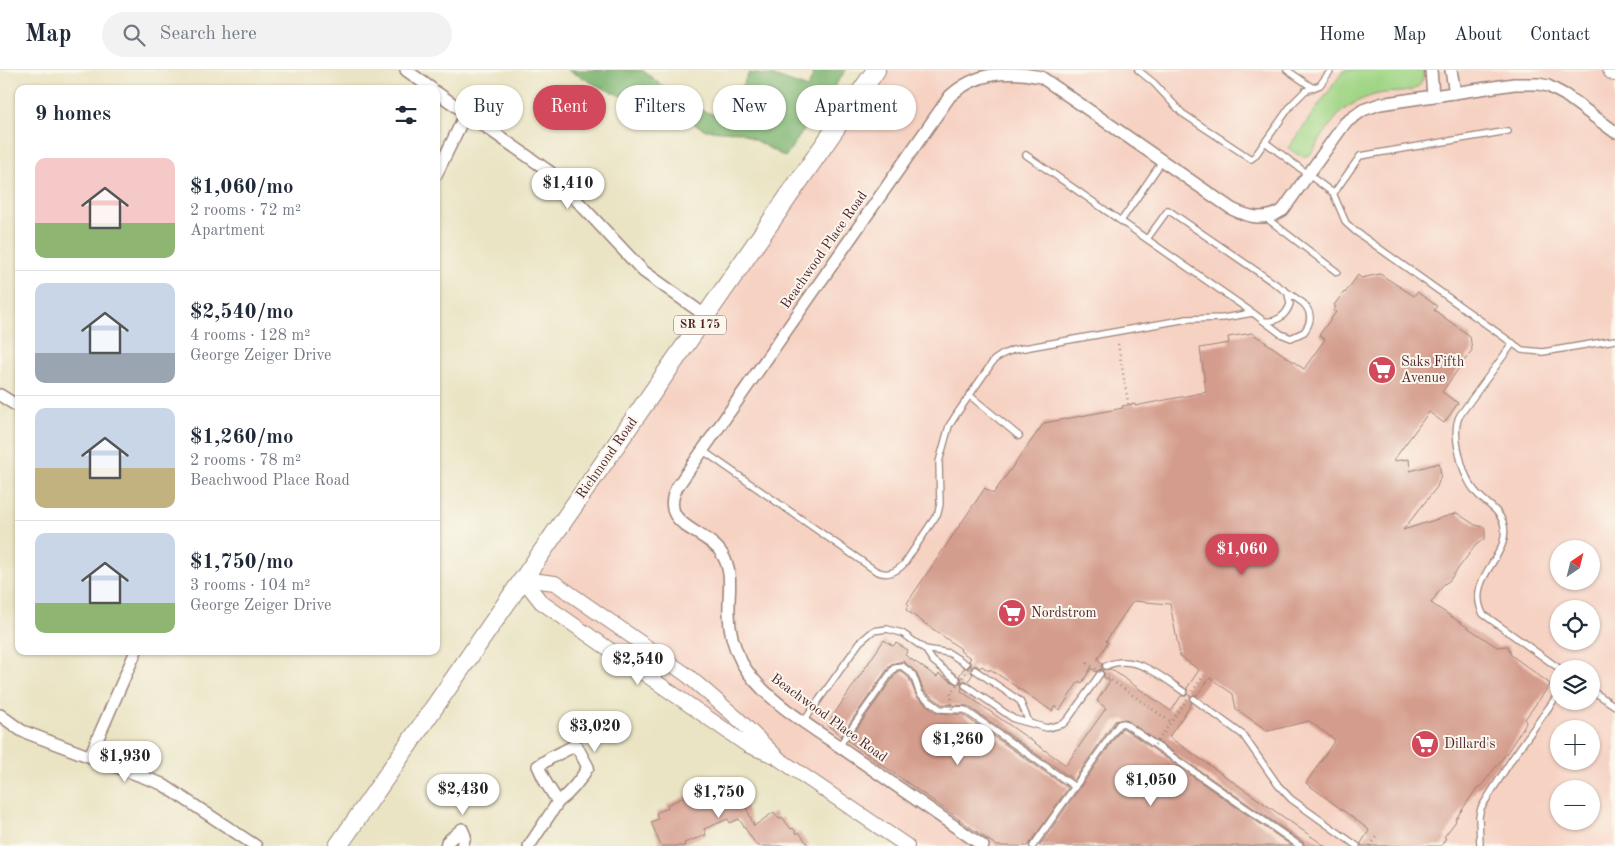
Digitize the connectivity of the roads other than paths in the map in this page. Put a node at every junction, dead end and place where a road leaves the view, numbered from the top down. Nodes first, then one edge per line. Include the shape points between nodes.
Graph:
1 (406, 70) edge
2 (876, 70) edge
3 (1138, 70) edge
4 (1287, 70) edge
5 (1331, 70) edge
6 (1431, 70) edge
7 (1451, 70) edge
8 (427, 85) edge
9 (1314, 88) junction
10 (1455, 93) junction
11 (440, 95) edge
12 (1433, 96) junction
13 (455, 105) edge
14 (458, 130) edge
15 (490, 130) edge
16 (1508, 131) dead end
17 (1615, 132) edge
18 (1265, 142) junction
19 (1026, 154) dead end
20 (1163, 160) junction
21 (440, 167) edge
22 (1310, 174) junction
23 (1334, 193) junction
24 (1264, 217) junction
25 (1121, 221) junction
26 (1147, 239) junction
27 (1337, 272) dead end
28 (1287, 292) junction
29 (1253, 313) junction
30 (706, 316) junction
31 (1264, 321) junction
32 (1615, 340) edge
33 (1513, 343) junction
34 (0, 395) edge
35 (969, 395) junction
36 (15, 404) edge
37 (1019, 436) dead end
38 (702, 450) junction
39 (523, 579) junction
40 (925, 649) junction
41 (134, 655) edge
42 (1550, 662) edge
43 (966, 664) dead end
44 (1106, 666) dead end
45 (975, 670) dead end
46 (1100, 674) dead end
47 (957, 680) dead end
48 (965, 685) dead end
49 (1184, 692) dead end
50 (1600, 696) edge
51 (1194, 699) dead end
52 (1550, 706) edge
53 (1615, 706) edge
54 (0, 715) edge
55 (804, 721) junction
56 (1029, 722) junction
57 (839, 746) junction
58 (90, 756) junction
59 (779, 758) junction
60 (1076, 787) junction
61 (558, 802) junction
62 (900, 844) edge
63 (256, 846) edge
64 (338, 846) edge
65 (446, 846) edge
66 (462, 846) edge
67 (529, 846) edge
68 (983, 846) edge
69 (1033, 846) edge
70 (1300, 846) edge
71 (1357, 846) edge
72 (1480, 846) edge

1 - 8 street
2 - 30 main road, Richmond Road / SR 175
3 - 18 lane via 1182,114 1248,159 1253,159
4 - 9 lane
5 - 9 lane
6 - 12 street
7 - 10 street
9 - 18 lane via 1292,104
10 - 12 street
10 - 17 street via 1514,84 1548,86
11 - 13 street
12 - 22 street via 1380,104 1363,110 1345,123
14 - 21 street
15 - 30 street via 550,172 643,271
16 - 23 lane via 1360,156
18 - 22 lane
19 - 25 lane
20 - 24 street, Beachwood Place Road via 1232,209 1249,217
20 - 25 lane
20 - 38 street, Beachwood Place Road via 1041,77 1005,70 970,80 942,106
22 - 23 lane
22 - 24 street via 1282,210
23 - 33 lane via 1343,218 1350,227
24 - 27 lane
25 - 26 lane
26 - 28 lane via 1168,210
26 - 29 lane
28 - 31 lane via 1290,304 1287,312 1277,320
28 - 31 lane via 1308,310 1310,322 1306,331 1288,338
29 - 31 lane
29 - 35 lane via 1187,319 1014,350 994,360
30 - 39 main road, Richmond Road / SR 175
32 - 33 lane via 1543,352 1522,350
33 - 42 lane via 1460,416 1456,424 1457,438 1467,478 1475,491 1496,510 1505,532 1502,548 1480,586 1480,608 1483,614
34 - 36 street
35 - 37 lane
35 - 38 lane via 953,419 942,449 938,470 938,513 904,564 888,574 876,572
38 - 55 street, Beachwood Place Road via 674,493 674,512 682,523 719,550 726,561 731,580 730,628 743,664 765,691
39 - 59 street via 541,602 747,745
39 - 59 street via 555,583 657,654 687,675
39 - 64 main road, Richmond Road / SR 175
40 - 43 lane via 949,652
40 - 47 lane via 933,661
40 - 55 lane via 895,630 881,629 868,634
41 - 58 street
44 - 49 lane via 1119,662 1133,663 1153,671
45 - 56 lane via 1020,701
46 - 56 lane via 1063,724 1047,728
48 - 56 lane via 1014,719
50 - 53 lane
51 - 71 lane via 1243,735 1291,799
52 - 72 lane via 1481,808
54 - 58 street via 22,731
55 - 57 street, Beachwood Place Road
57 - 60 lane via 892,671 902,666 912,673 922,696 940,709 965,710
57 - 68 street, Beachwood Place Road
58 - 63 street via 162,784
59 - 62 street
60 - 69 lane
60 - 70 lane via 1119,724 1124,723
61 - 61 street via 580,781 588,766 576,746 538,766
61 - 67 street
65 - 66 street via 462,829 465,836

